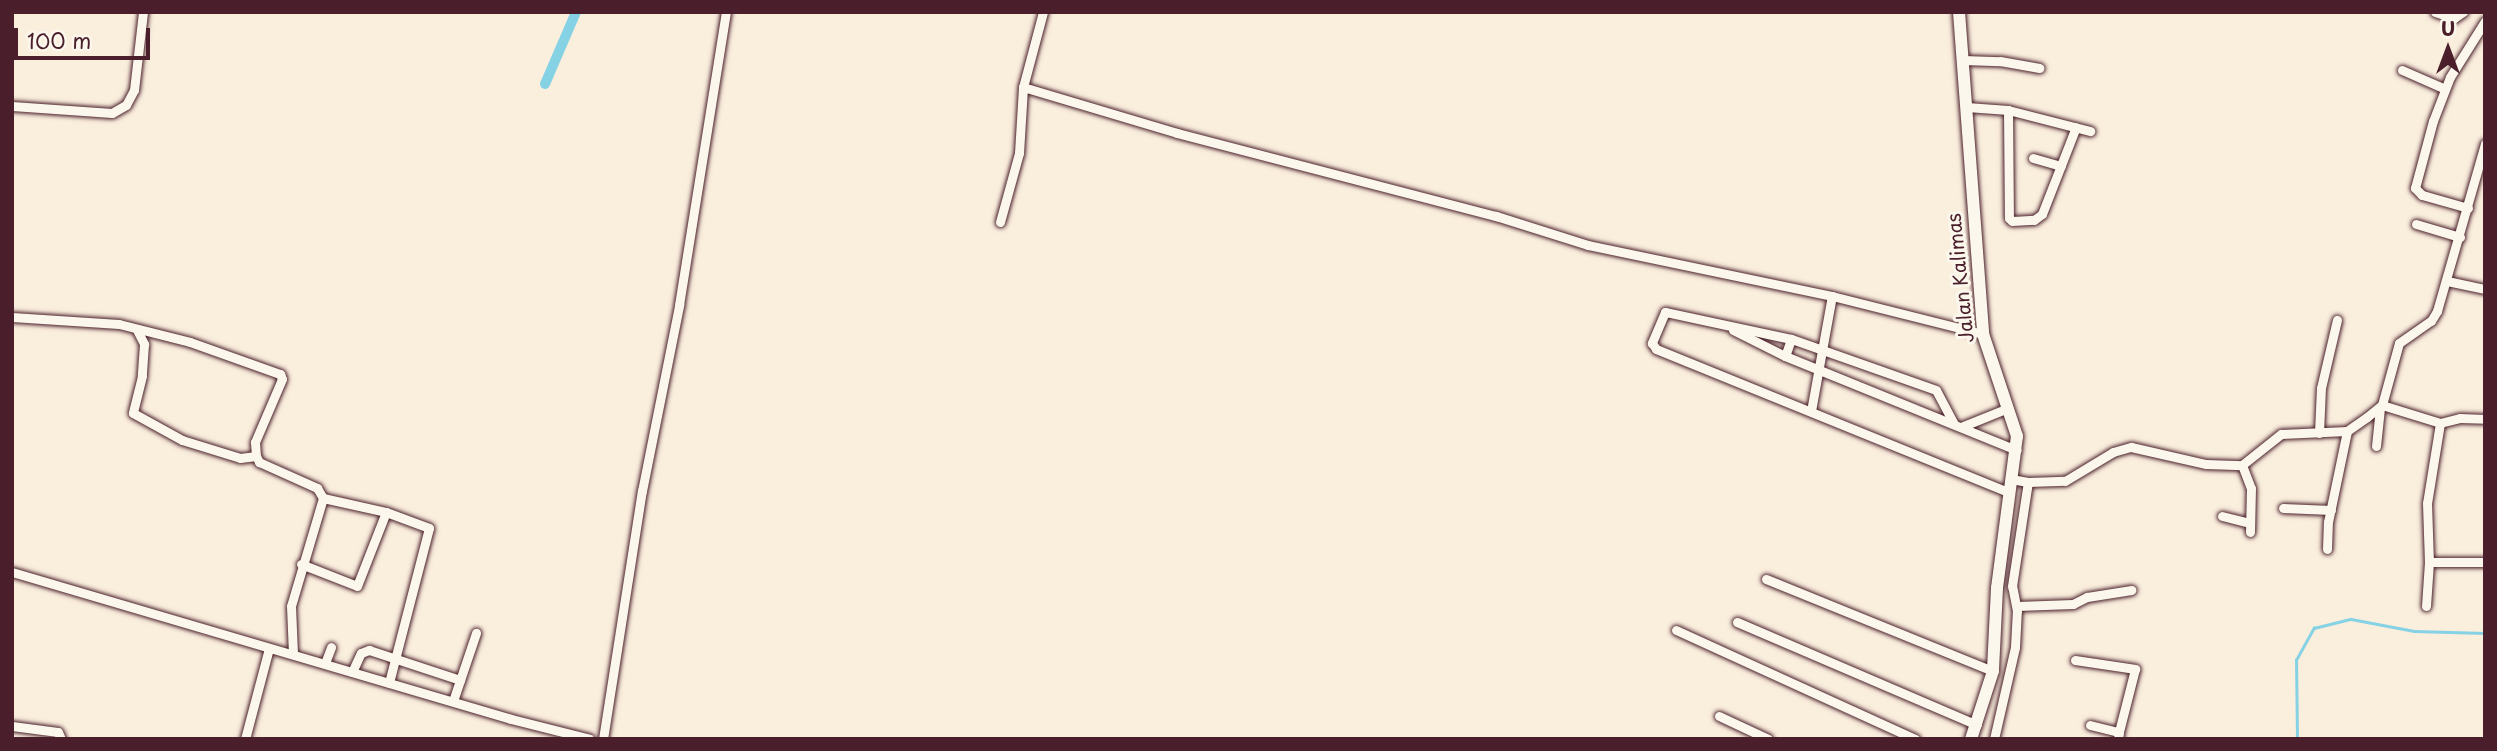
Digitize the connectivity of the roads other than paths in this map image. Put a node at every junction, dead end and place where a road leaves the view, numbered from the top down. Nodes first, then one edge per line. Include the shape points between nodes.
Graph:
1 (143, 12) edge
2 (726, 12) edge
3 (1043, 12) edge
4 (1959, 12) edge
5 (2435, 12) edge
6 (2463, 12) edge
7 (2485, 21) edge
8 (1963, 60) junction
9 (2039, 68) dead end
10 (2402, 70) dead end
11 (1023, 87) junction
12 (2445, 89) junction
13 (12, 106) edge
14 (1967, 107) junction
15 (2008, 110) junction
16 (2076, 127) junction
17 (2090, 131) dead end
18 (2485, 144) edge
19 (2033, 158) dead end
20 (2061, 166) junction
21 (2468, 208) junction
22 (1000, 222) dead end
23 (2416, 225) dead end
24 (2460, 237) junction
25 (2447, 281) junction
26 (2485, 289) edge
27 (1832, 296) junction
28 (12, 317) edge
29 (2337, 320) dead end
30 (1721, 324) junction
31 (137, 330) junction
32 (1983, 334) junction
33 (1791, 339) junction
34 (1821, 348) junction
35 (1785, 356) junction
36 (1819, 369) junction
37 (2381, 406) junction
38 (2008, 408) junction
39 (1811, 411) junction
40 (2485, 419) edge
41 (2440, 423) junction
42 (1957, 425) junction
43 (2347, 431) junction
44 (2319, 433) junction
45 (2376, 446) dead end
46 (2017, 450) junction
47 (256, 456) junction
48 (2242, 465) junction
49 (2020, 480) junction
50 (2009, 492) junction
51 (323, 498) junction
52 (2283, 508) dead end
53 (2331, 510) junction
54 (386, 512) junction
55 (2222, 516) dead end
56 (2328, 549) dead end
57 (2429, 562) junction
58 (2485, 562) edge
59 (301, 564) junction
60 (12, 572) edge
61 (1766, 579) dead end
62 (2131, 590) dead end
63 (2017, 606) junction
64 (2426, 606) dead end
65 (1737, 622) dead end
66 (1675, 630) dead end
67 (476, 633) dead end
68 (331, 648) dead end
69 (282, 651) junction
70 (396, 658) junction
71 (2075, 660) dead end
72 (325, 663) junction
73 (1993, 671) junction
74 (352, 672) junction
75 (460, 680) junction
76 (389, 682) junction
77 (453, 701) junction
78 (1719, 716) dead end
79 (1977, 725) junction
80 (2090, 725) dead end
81 (12, 726) edge
82 (2119, 735) edge
83 (586, 738) edge
84 (61, 739) edge
85 (245, 739) edge
86 (603, 739) edge
87 (1768, 739) edge
88 (1915, 739) edge
89 (1971, 739) edge
90 (1994, 739) edge

1 - 13 street via 128,102 112,113
2 - 86 street
3 - 11 street
4 - 8 street, Jalan Kalimas
5 - 6 street via 2454,18
7 - 12 street
8 - 9 street
8 - 14 street, Jalan Kalimas
10 - 12 street
11 - 22 street via 1019,153
11 - 27 street via 1588,245
12 - 21 street via 2416,191
14 - 15 street
14 - 32 street, Jalan Kalimas
15 - 16 street
15 - 20 street via 2010,220 2038,218
16 - 17 street
16 - 20 street
18 - 21 street
19 - 20 street
21 - 24 street
23 - 24 street
24 - 25 street
25 - 26 street
25 - 37 street via 2431,321 2399,343
27 - 32 street
27 - 34 street
28 - 31 street via 119,324
29 - 44 street via 2321,388
30 - 33 street
30 - 35 street
30 - 39 street via 1665,312 1652,343 1656,349
31 - 47 street via 143,340 143,365 133,414 183,440 240,458
31 - 47 street via 190,342 280,374 282,379 255,442
32 - 38 street, Jalan Kalimas
33 - 34 street
33 - 35 street
34 - 36 street
34 - 42 street via 1936,390
35 - 36 street
36 - 39 street
36 - 42 street
37 - 41 street
37 - 43 street
37 - 45 street
38 - 42 street
38 - 46 street, Jalan Kalimas
39 - 50 street
40 - 41 street
41 - 57 street via 2427,503
42 - 46 street
43 - 44 street
43 - 53 street
44 - 48 street via 2281,434
46 - 49 street, Jalan Kalimas
47 - 51 street via 259,462 317,488
48 - 49 street via 2206,464 2131,447 2120,448 2071,479
48 - 55 street via 2251,488 2250,528
49 - 50 street, Jalan Kalimas
49 - 63 street via 2012,586
50 - 73 street, Jalan Kalimas
51 - 54 street
51 - 59 street
52 - 53 street
53 - 56 street
54 - 59 street via 357,586
54 - 70 street via 429,528
57 - 58 street
57 - 64 street
59 - 69 street
60 - 69 street
61 - 73 street
62 - 63 street via 2087,597 2073,604
63 - 90 street via 2015,647
65 - 79 street
66 - 88 street
67 - 75 street
68 - 72 street
69 - 72 street
69 - 85 street
70 - 74 street via 364,650
70 - 75 street
70 - 76 street
71 - 82 street via 2135,669
72 - 74 street
73 - 79 street, Jalan Kalimas
74 - 76 street
75 - 77 street
76 - 77 street
77 - 83 street
78 - 87 street
79 - 89 street, Jalan Kalimas
80 - 82 street
81 - 84 street via 58,732

